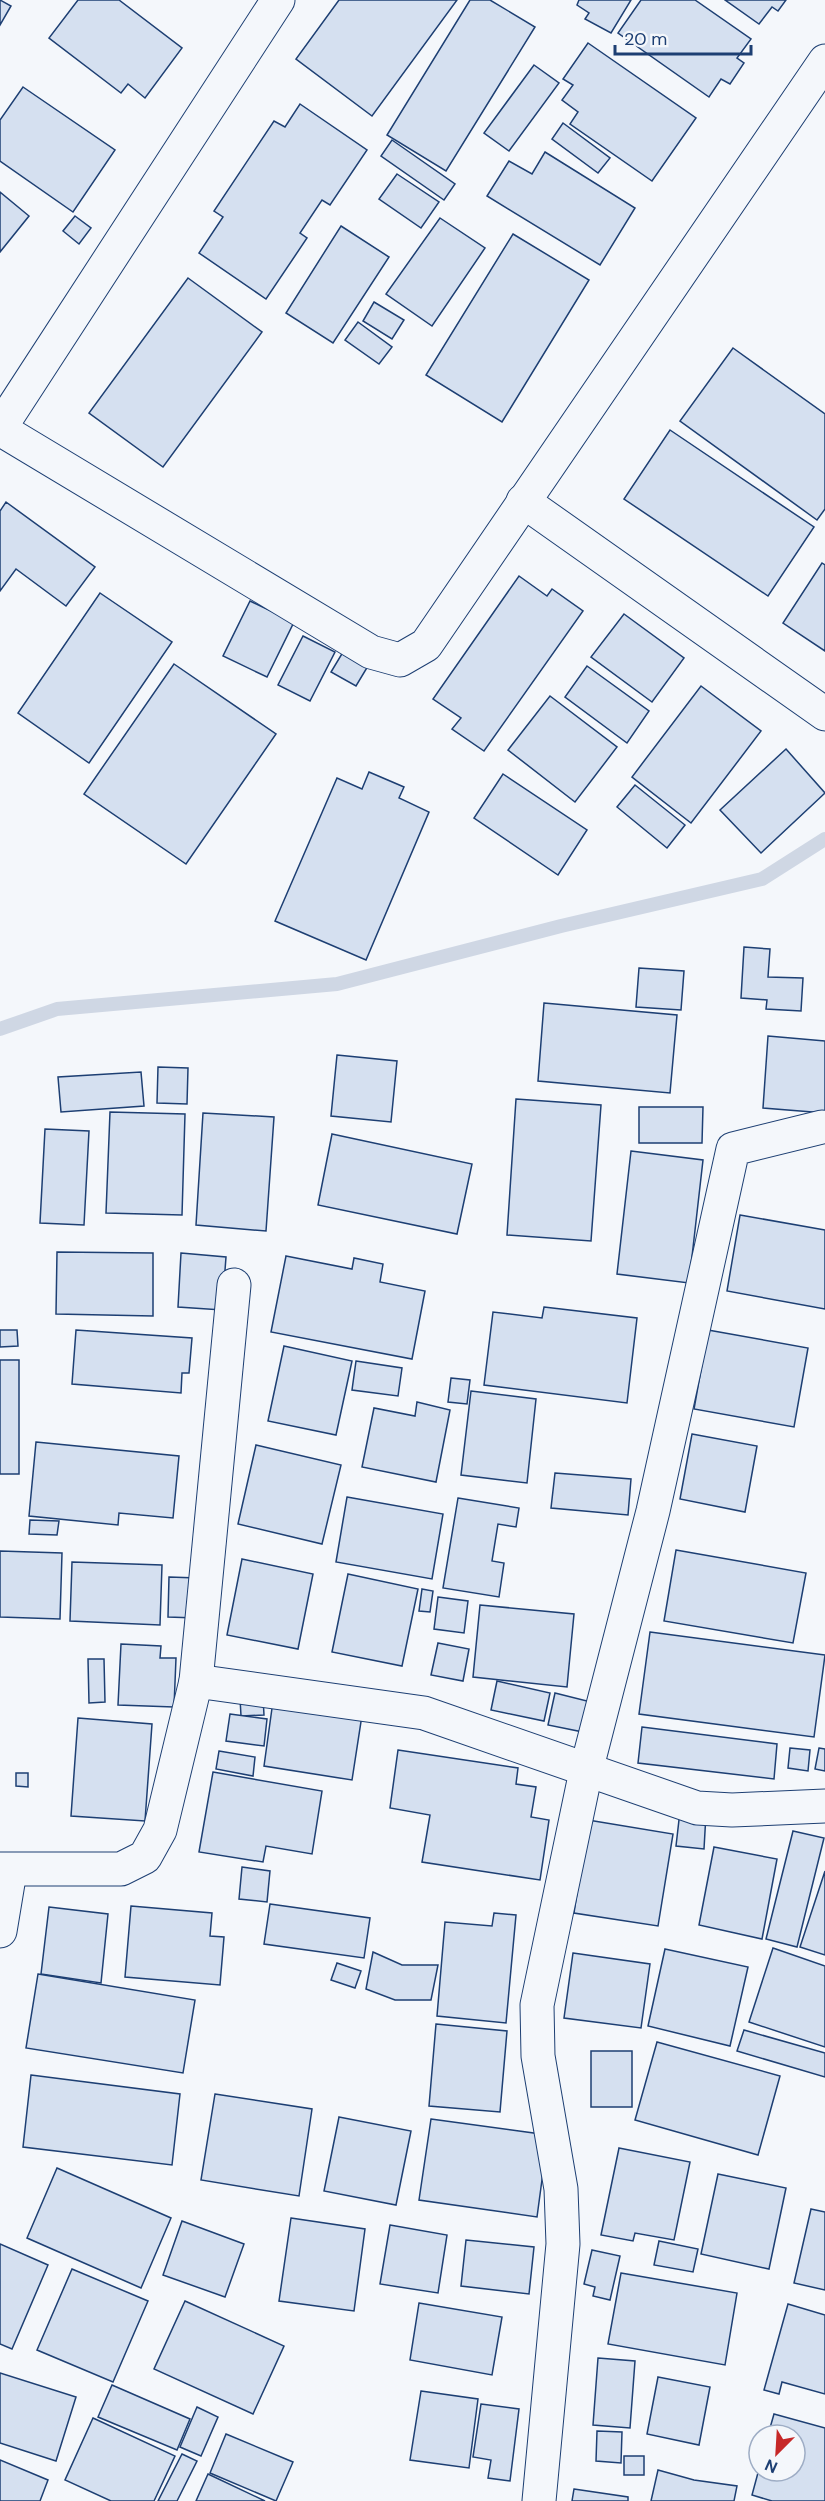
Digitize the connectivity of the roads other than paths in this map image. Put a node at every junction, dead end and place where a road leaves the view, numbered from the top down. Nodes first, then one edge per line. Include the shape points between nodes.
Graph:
1 (278, 0) edge
2 (825, 61) edge
3 (0, 428) edge
4 (524, 501) junction
5 (825, 714) edge
6 (822, 1127) dead end
7 (234, 1285) dead end
8 (196, 1681) junction
9 (586, 1771) junction
10 (825, 1806) edge
11 (5, 1870) edge
12 (0, 1931) edge
13 (539, 2501) edge

1 - 3 street
2 - 4 street
3 - 4 street via 371,651 400,660 426,645
4 - 5 street
6 - 9 street via 733,1149 653,1512
7 - 8 street
8 - 9 street via 424,1713
8 - 11 street via 160,1830 145,1857 121,1869
9 - 10 street via 698,1808
9 - 13 street via 537,2005 538,2056 561,2189 563,2244
11 - 12 street

